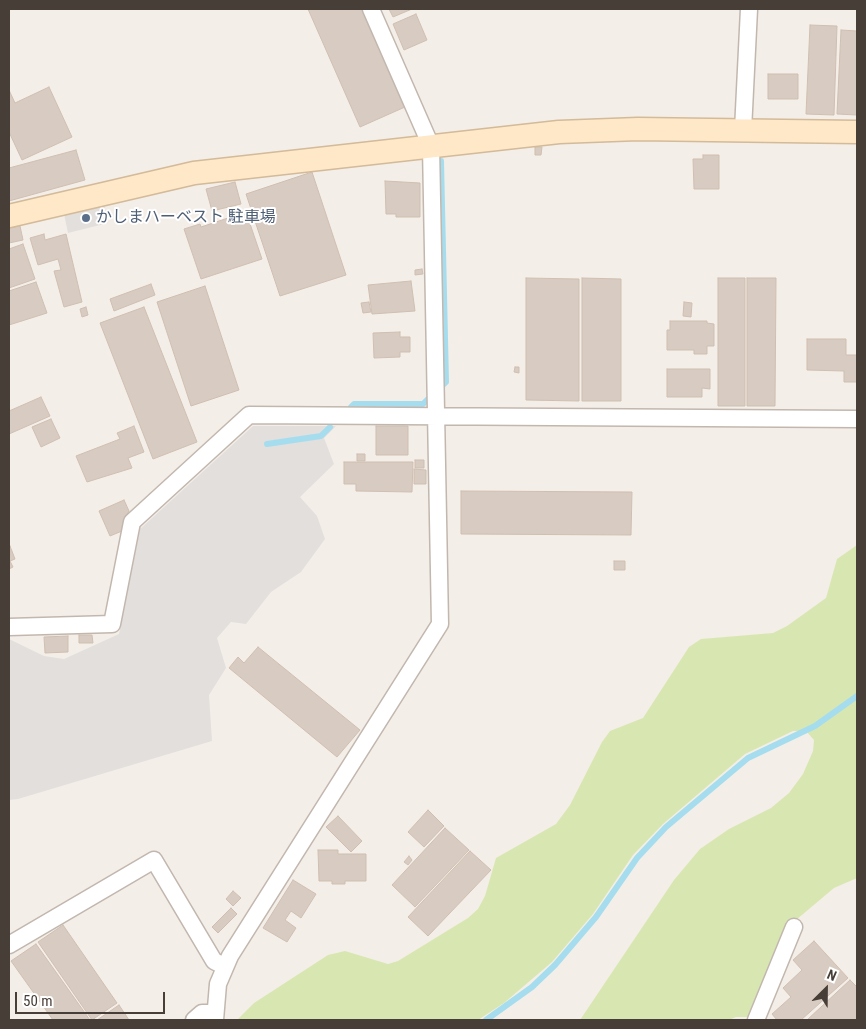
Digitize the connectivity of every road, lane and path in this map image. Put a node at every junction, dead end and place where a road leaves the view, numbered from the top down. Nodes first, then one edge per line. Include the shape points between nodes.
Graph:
1 (371, 9) edge
2 (749, 9) edge
3 (742, 130) junction
4 (857, 132) edge
5 (431, 146) junction
6 (9, 216) edge
7 (436, 416) junction
8 (857, 419) edge
9 (9, 627) edge
10 (794, 927) dead end
11 (9, 945) edge
12 (224, 966) junction
13 (214, 1017) edge
14 (194, 1020) edge
15 (756, 1020) edge

1 - 5 street
2 - 3 street
3 - 4 street
3 - 5 street via 587,130
5 - 6 street via 194,173
5 - 7 street
7 - 8 street
7 - 9 street via 249,415 132,522 112,624
7 - 12 street via 440,624
10 - 15 street
11 - 12 street via 154,860 214,960
12 - 13 street
13 - 14 street via 202,1013

